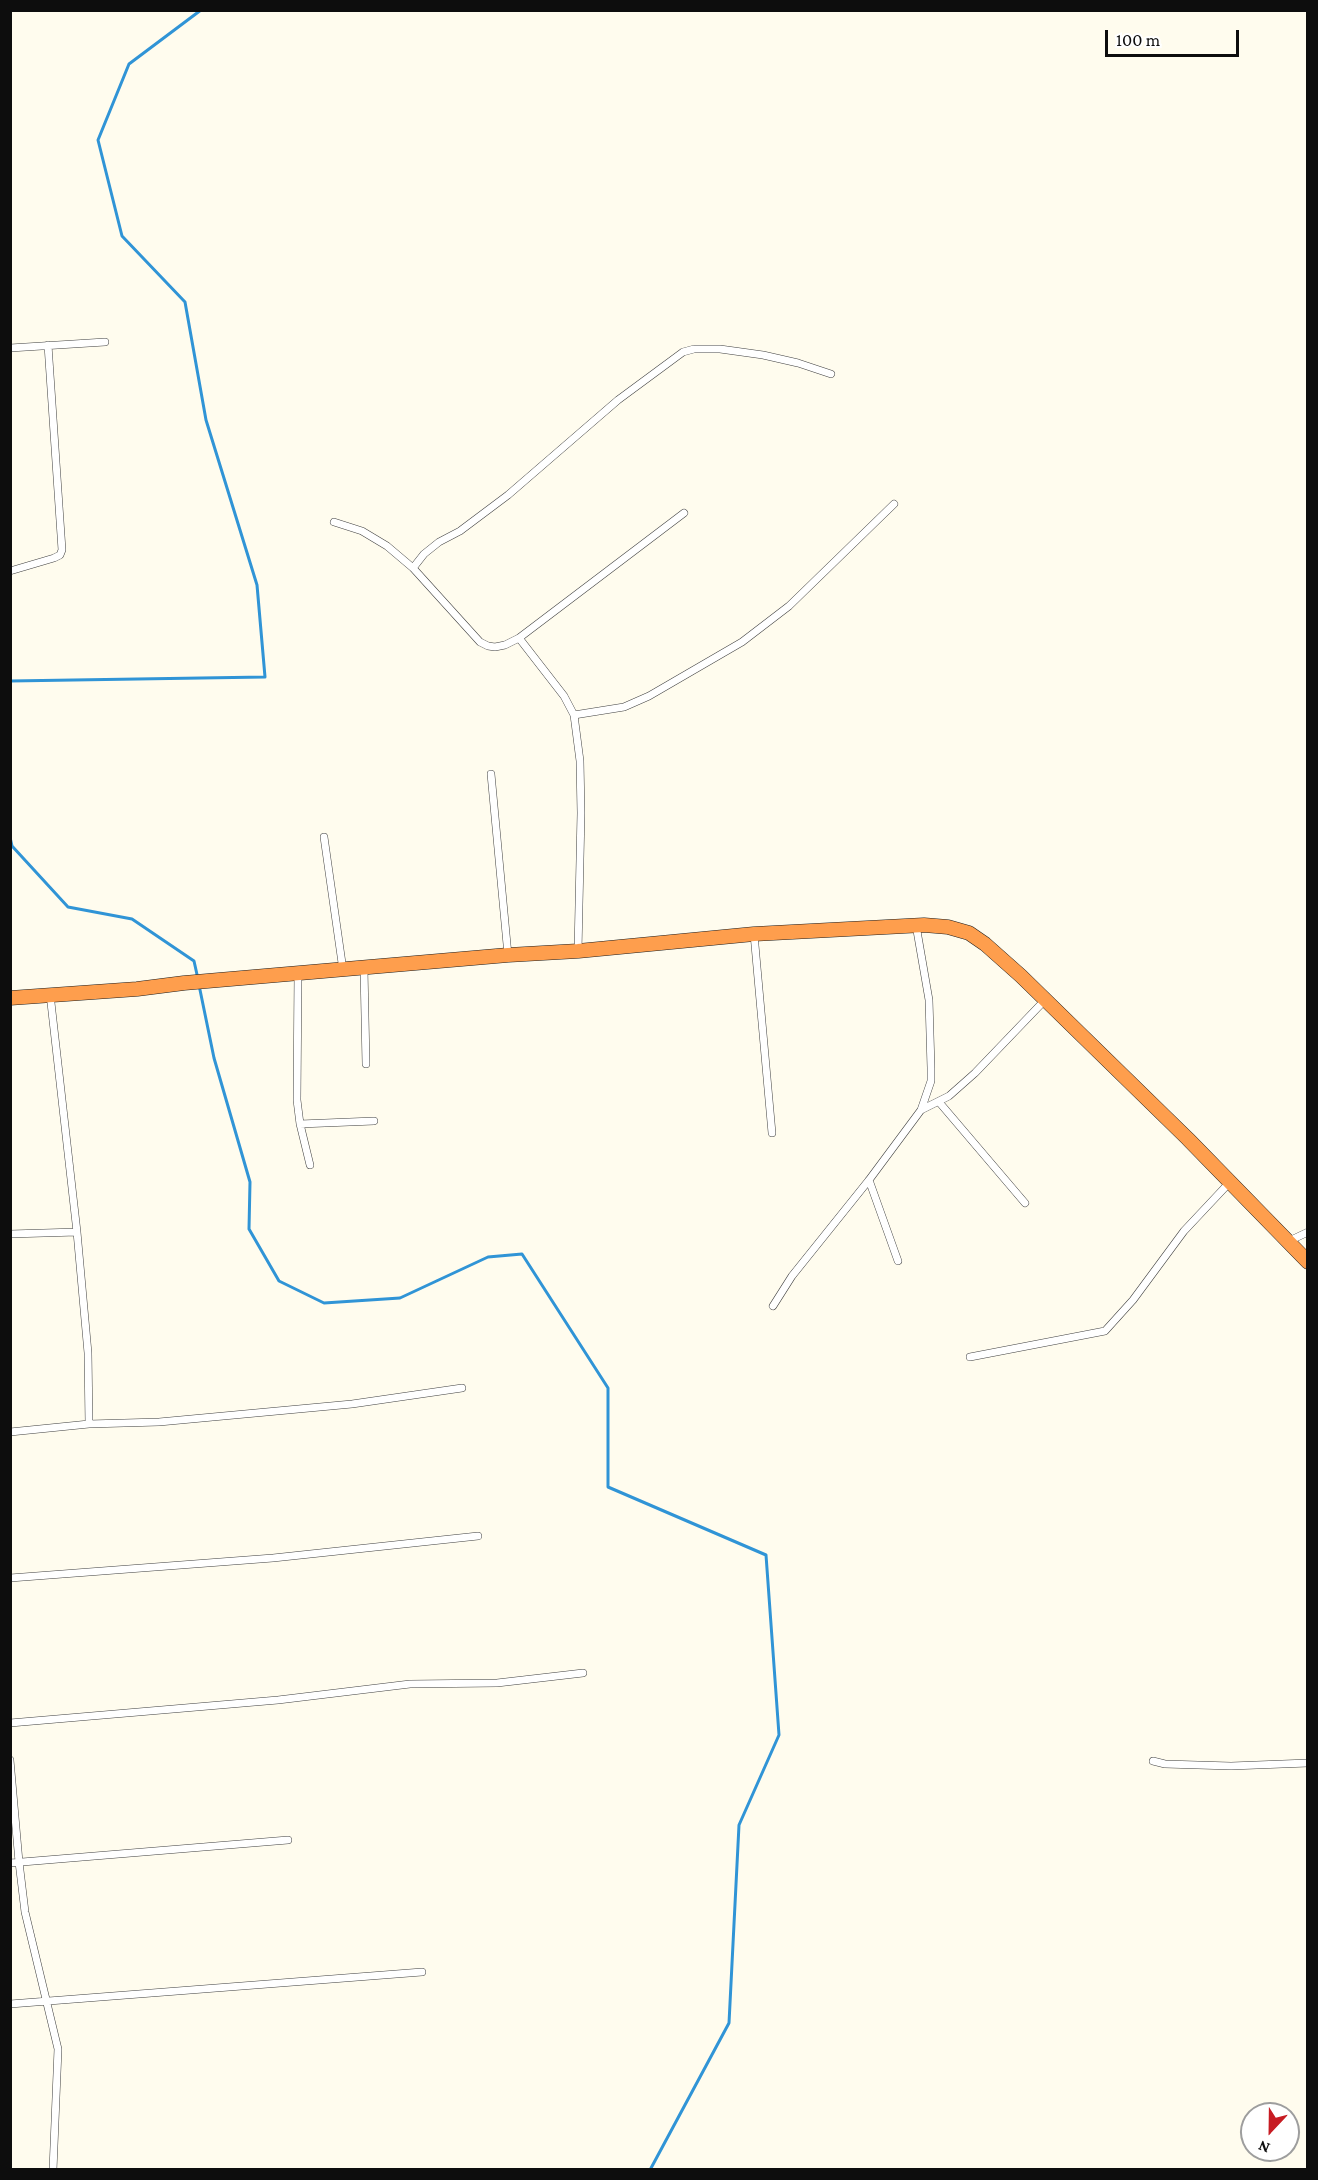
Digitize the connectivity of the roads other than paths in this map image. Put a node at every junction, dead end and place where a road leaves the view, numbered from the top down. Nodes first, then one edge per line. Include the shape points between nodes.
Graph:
1 (105, 342) dead end
2 (48, 345) junction
3 (10, 348) edge
4 (831, 374) dead end
5 (894, 504) dead end
6 (684, 513) dead end
7 (334, 522) dead end
8 (413, 568) junction
9 (10, 571) edge
10 (519, 638) junction
11 (574, 715) junction
12 (491, 774) dead end
13 (324, 837) dead end
14 (916, 925) junction
15 (754, 934) junction
16 (578, 951) junction
17 (508, 955) junction
18 (343, 969) junction
19 (364, 969) junction
20 (298, 974) junction
21 (50, 994) junction
22 (10, 998) edge
23 (1045, 1000) junction
24 (366, 1064) dead end
25 (939, 1102) junction
26 (921, 1110) junction
27 (374, 1121) dead end
28 (300, 1124) junction
29 (772, 1133) dead end
30 (310, 1165) dead end
31 (869, 1180) junction
32 (1230, 1182) junction
33 (1024, 1203) dead end
34 (76, 1232) junction
35 (1308, 1232) edge
36 (10, 1234) edge
37 (1288, 1241) junction
38 (898, 1261) dead end
39 (1308, 1262) edge
40 (773, 1306) dead end
41 (970, 1357) dead end
42 (462, 1388) dead end
43 (89, 1424) junction
44 (10, 1432) edge
45 (478, 1536) dead end
46 (10, 1578) edge
47 (583, 1673) dead end
48 (10, 1723) edge
49 (10, 1760) edge
50 (1153, 1761) dead end
51 (1308, 1763) edge
52 (288, 1840) dead end
53 (14, 1863) edge
54 (422, 1972) dead end
55 (46, 2001) junction
56 (10, 2004) edge
57 (53, 2169) edge

1 - 2 street
2 - 3 street
2 - 9 street via 62,550 54,558
4 - 8 street via 763,355 720,349 683,352 618,400 508,495 424,554
5 - 11 street via 789,606 741,642 649,696 624,706
6 - 10 street
7 - 8 street via 373,537
8 - 10 street via 483,644 495,647
10 - 11 street
11 - 16 street via 581,813
12 - 17 street
13 - 18 street
14 - 15 highway
14 - 23 highway via 969,933
14 - 26 street via 929,1000 931,1068 931,1081
15 - 16 highway
15 - 29 street
16 - 17 highway
17 - 19 highway
18 - 19 highway
18 - 20 highway
19 - 24 street
20 - 21 highway
20 - 28 street
21 - 22 highway
21 - 34 street
23 - 25 street via 975,1073
23 - 32 highway
25 - 26 street
25 - 33 street
26 - 31 street
27 - 28 street
28 - 30 street
31 - 38 street
31 - 40 street via 792,1276
32 - 37 highway
32 - 41 street via 1184,1231 1105,1331
34 - 36 street
34 - 43 street via 88,1353
35 - 37 street
37 - 39 highway
42 - 43 street via 352,1404 159,1422
43 - 44 street
45 - 46 street via 273,1558
47 - 48 street via 497,1683 410,1684 278,1700
49 - 53 street
50 - 51 street via 1231,1766
52 - 53 street
53 - 55 street
54 - 55 street
55 - 56 street
55 - 57 street via 59,2057

